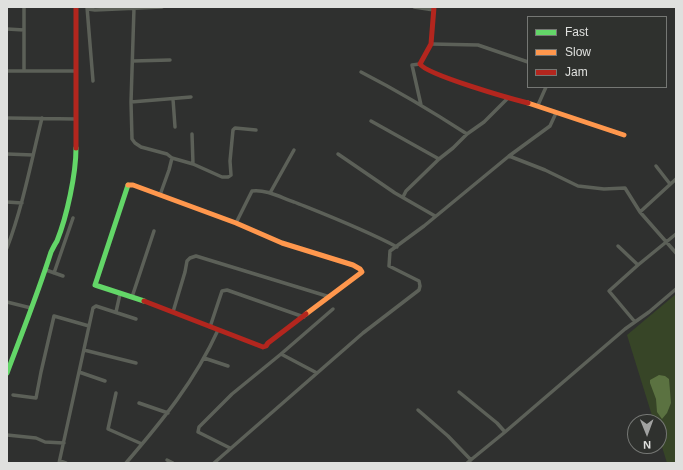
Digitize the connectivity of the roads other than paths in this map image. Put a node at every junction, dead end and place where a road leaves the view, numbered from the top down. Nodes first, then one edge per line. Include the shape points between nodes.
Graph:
1 (24, 7) edge
2 (76, 7) edge
3 (162, 7) edge
4 (414, 7) edge
5 (87, 8) edge
6 (134, 8) edge
7 (434, 9) edge
8 (7, 29) edge
9 (24, 30) junction
10 (431, 44) junction
11 (170, 60) dead end
12 (133, 61) junction
13 (527, 62) edge
14 (420, 64) junction
15 (7, 70) edge
16 (24, 71) junction
17 (76, 71) junction
18 (360, 72) dead end
19 (93, 81) dead end
20 (546, 88) edge
21 (190, 97) dead end
22 (508, 98) junction
23 (173, 99) junction
24 (132, 102) junction
25 (421, 105) junction
26 (538, 105) junction
27 (556, 113) junction
28 (7, 118) edge
29 (42, 118) junction
30 (76, 119) junction
31 (371, 121) dead end
32 (175, 127) dead end
33 (256, 130) dead end
34 (192, 134) dead end
35 (467, 134) junction
36 (624, 135) dead end
37 (294, 150) dead end
38 (7, 154) edge
39 (338, 154) dead end
40 (33, 155) junction
41 (509, 156) junction
42 (172, 158) junction
43 (439, 159) junction
44 (193, 164) junction
45 (656, 166) dead end
46 (676, 179) edge
47 (670, 184) junction
48 (270, 193) junction
49 (160, 195) junction
50 (403, 197) junction
51 (7, 202) edge
52 (22, 203) junction
53 (640, 212) junction
54 (435, 216) junction
55 (73, 218) dead end
56 (236, 223) junction
57 (154, 231) dead end
58 (676, 234) edge
59 (666, 243) junction
60 (397, 246) junction
61 (618, 246) dead end
62 (7, 248) edge
63 (676, 254) edge
64 (638, 265) junction
65 (46, 270) junction
66 (54, 272) junction
67 (63, 276) dead end
68 (676, 289) edge
69 (120, 294) junction
70 (132, 297) junction
71 (330, 297) junction
72 (7, 302) edge
73 (31, 308) junction
74 (333, 309) dead end
75 (116, 312) junction
76 (172, 312) junction
77 (304, 317) junction
78 (136, 319) dead end
79 (635, 322) junction
80 (89, 326) junction
81 (210, 327) junction
82 (218, 330) junction
83 (84, 350) junction
84 (282, 354) junction
85 (204, 358) junction
86 (136, 363) dead end
87 (228, 366) dead end
88 (79, 372) junction
89 (7, 373) edge
90 (317, 373) junction
91 (105, 381) dead end
92 (459, 392) dead end
93 (116, 393) dead end
94 (13, 395) dead end
95 (138, 403) dead end
96 (418, 410) dead end
97 (168, 413) junction
98 (505, 432) junction
99 (7, 435) edge
100 (64, 443) junction
101 (142, 444) junction
102 (230, 448) junction
103 (167, 460) dead end
104 (471, 460) junction
105 (60, 462) edge
106 (66, 463) edge
107 (126, 463) edge
108 (173, 463) edge
109 (214, 463) edge
110 (467, 463) edge

1 - 9 street
2 - 17 street
3 - 6 street
4 - 7 street
5 - 6 street
5 - 19 street
6 - 12 street
7 - 10 street
8 - 9 street
9 - 16 street
10 - 13 street via 478,45
10 - 14 street
11 - 12 street
12 - 24 street
14 - 22 street via 437,74
14 - 25 street via 412,65
15 - 16 street
16 - 17 street
17 - 30 street
18 - 25 street
20 - 26 street
21 - 23 street
22 - 26 street
22 - 35 street via 484,122
23 - 24 street
23 - 32 street
24 - 42 street via 134,144 167,154
25 - 35 street
26 - 27 street
27 - 36 street
27 - 41 street via 550,126
28 - 29 street
29 - 30 street
29 - 40 street
30 - 65 street via 76,164 62,226
31 - 43 street
33 - 44 street via 233,130 230,161 232,169 228,177 222,177
34 - 44 street
35 - 43 street
37 - 48 street
38 - 40 street
39 - 50 street
40 - 52 street
41 - 53 street via 578,186 625,188
41 - 54 street
42 - 44 street
42 - 49 street
43 - 50 street
45 - 47 street
46 - 47 street
47 - 53 street
48 - 56 street via 252,191
48 - 60 street via 346,222
49 - 56 street
49 - 69 street via 133,185 126,188 95,284
50 - 54 street
51 - 52 street
52 - 62 street
53 - 59 street
54 - 60 street
55 - 66 street
56 - 71 street via 282,243 360,269 362,272
57 - 70 street
58 - 59 street
59 - 63 street
59 - 64 street
60 - 90 street via 390,251 389,266 419,282 419,290
61 - 64 street
64 - 79 street via 609,291
65 - 66 street
65 - 73 street
66 - 67 street
68 - 79 street
69 - 70 street
69 - 75 street
70 - 76 street
71 - 76 street via 196,256 187,261
71 - 77 street
72 - 73 street
73 - 89 street
74 - 84 street
75 - 78 street
75 - 80 street via 94,306
76 - 81 street
77 - 81 street via 227,290 222,291
77 - 82 street via 263,347
79 - 98 street
80 - 83 street
80 - 94 street via 54,316 36,398
81 - 82 street
82 - 85 street
83 - 86 street
83 - 88 street
84 - 90 street
84 - 102 street via 232,394 200,427 198,432
85 - 87 street
85 - 97 street
88 - 91 street
88 - 100 street
90 - 102 street
92 - 98 street
93 - 101 street via 108,429
95 - 97 street
96 - 104 street
97 - 101 street
98 - 104 street
99 - 100 street
100 - 105 street
101 - 107 street
102 - 109 street
103 - 108 street
104 - 110 street
105 - 106 street

